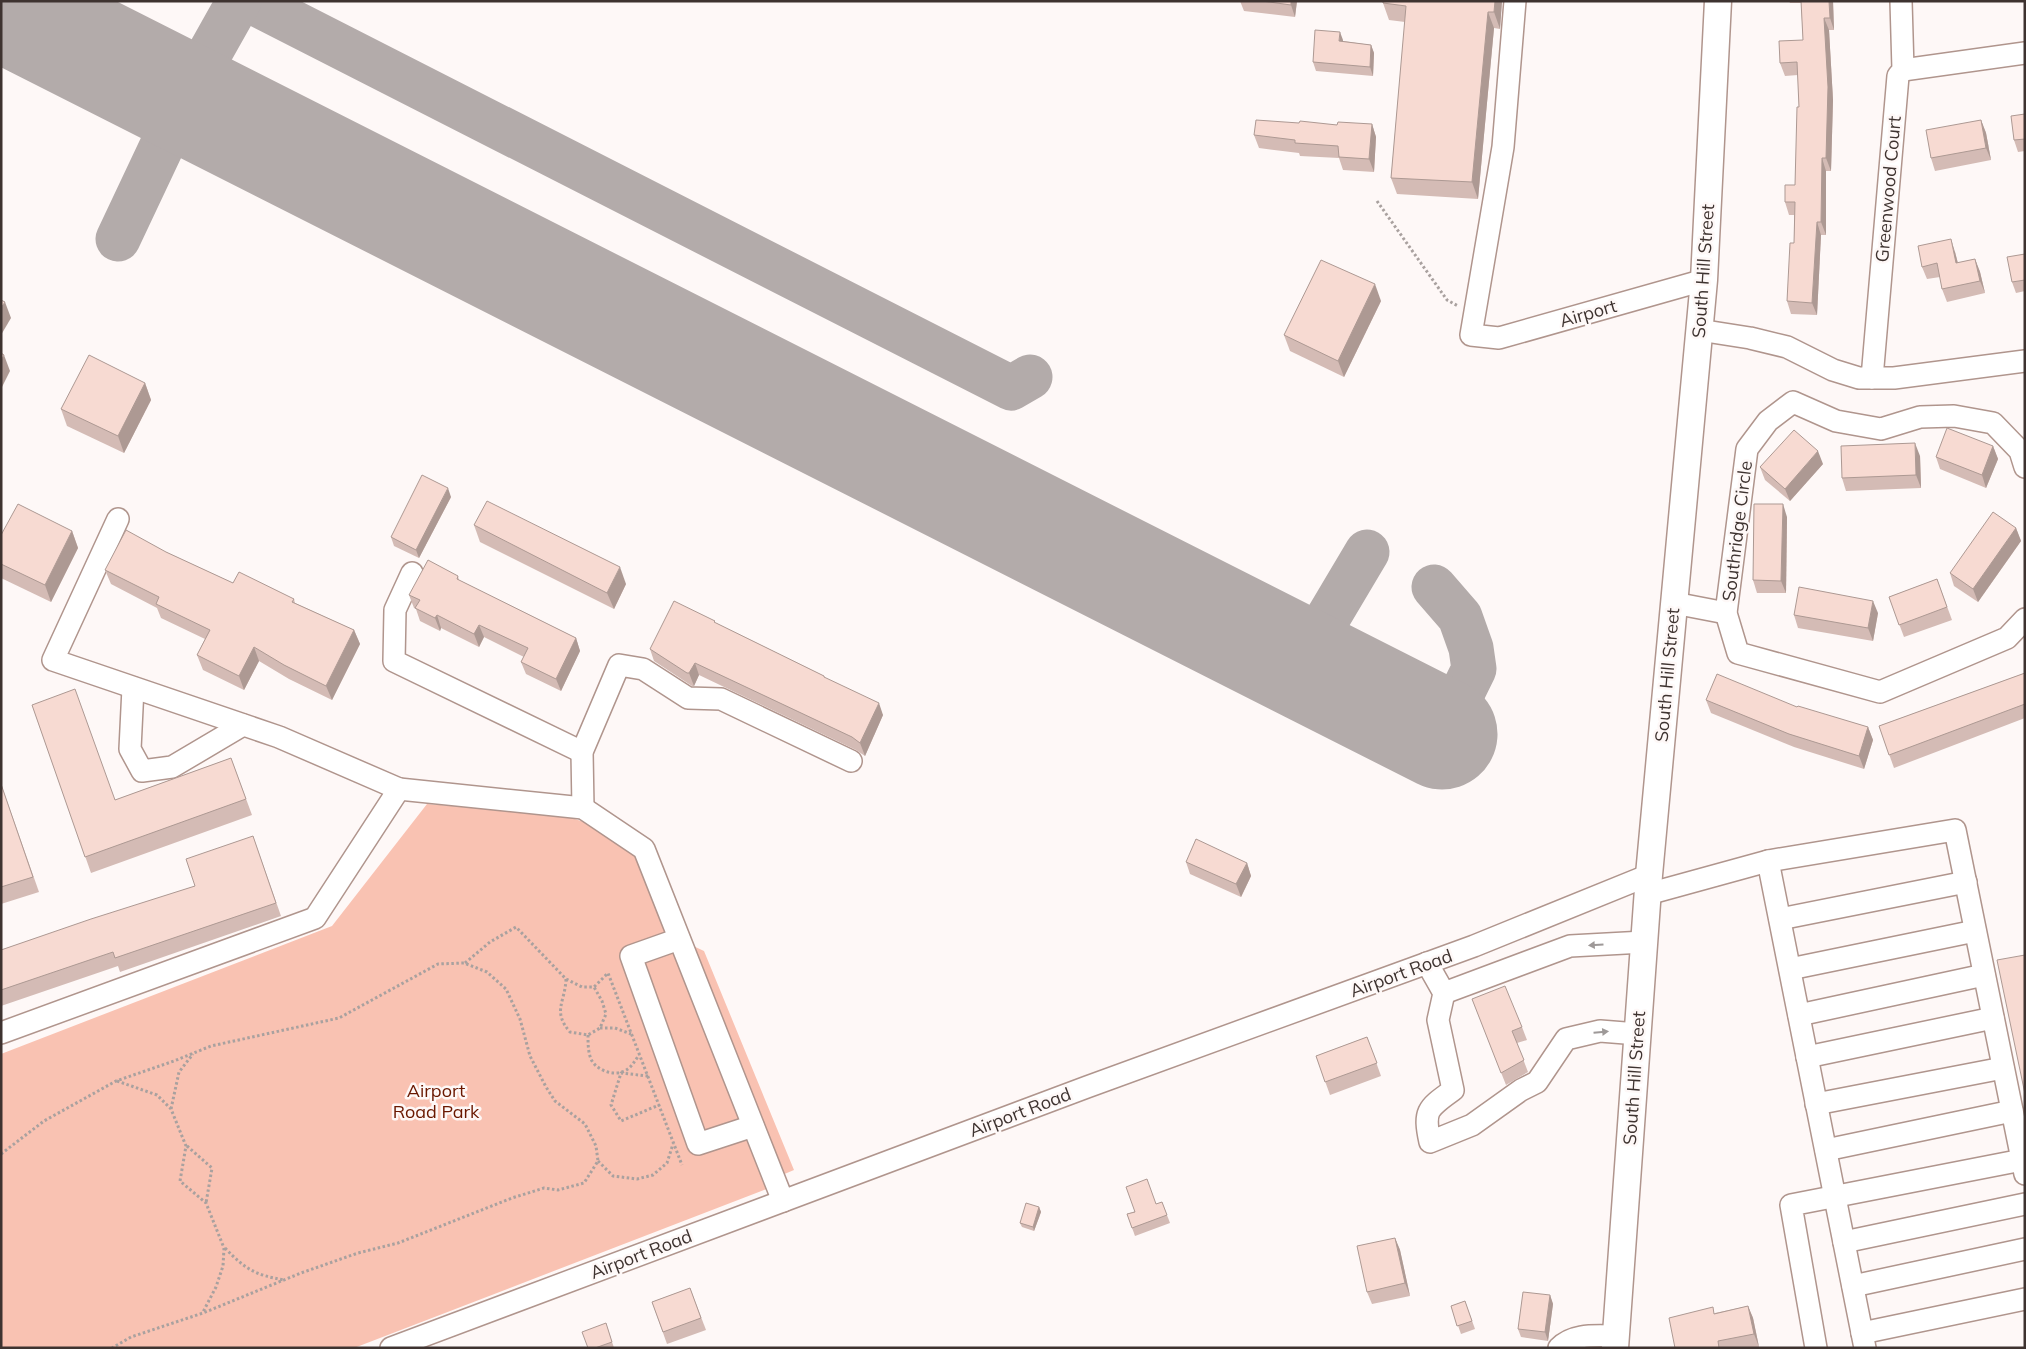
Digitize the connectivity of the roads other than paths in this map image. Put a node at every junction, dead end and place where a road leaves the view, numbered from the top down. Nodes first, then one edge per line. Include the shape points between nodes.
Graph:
1 (1515, 1) edge
2 (1718, 1) edge
3 (1901, 1) edge
4 (2025, 53) edge
5 (1903, 70) junction
6 (1704, 280) junction
7 (1699, 330) junction
8 (2025, 362) edge
9 (1872, 378) junction
10 (2025, 467) edge
11 (118, 520) dead end
12 (412, 573) dead end
13 (1674, 603) junction
14 (1726, 613) junction
15 (2025, 619) edge
16 (133, 688) junction
17 (243, 725) junction
18 (582, 752) junction
19 (851, 761) dead end
20 (399, 789) junction
21 (583, 808) junction
22 (1768, 861) junction
23 (1966, 882) junction
24 (1648, 885) junction
25 (1780, 919) junction
26 (1975, 931) junction
27 (679, 939) junction
28 (1644, 942) junction
29 (1427, 963) junction
30 (1790, 969) junction
31 (1984, 975) junction
32 (1444, 993) junction
33 (1799, 1015) junction
34 (1993, 1018) junction
35 (1, 1034) edge
36 (1638, 1034) junction
37 (1807, 1057) junction
38 (2003, 1068) junction
39 (1816, 1104) junction
40 (2012, 1111) junction
41 (753, 1126) junction
42 (1826, 1150) junction
43 (2023, 1167) edge
44 (1835, 1198) junction
45 (782, 1201) junction
46 (2025, 1204) edge
47 (1844, 1242) junction
48 (2025, 1249) edge
49 (1853, 1286) junction
50 (2025, 1299) edge
51 (1864, 1340) edge
52 (1615, 1342) edge
53 (391, 1348) edge
54 (1559, 1348) edge
55 (1816, 1348) edge

1 - 6 street, Airport via 1503,147 1473,325 1499,338
2 - 6 main road, South Hill Street
3 - 5 street, Greenwood Court
4 - 5 street
5 - 9 street, Greenwood Court via 1898,76
6 - 7 main road, South Hill Street
7 - 9 street via 1778,344 1833,370
7 - 13 main road, South Hill Street
8 - 9 street
10 - 14 street, Southridge Circle via 2020,451 1993,423 1954,416 1920,417 1881,429 1836,421 1793,402 1768,421 1747,449
11 - 16 street via 53,660
12 - 18 street via 395,610 394,661
13 - 14 street, Southridge Circle
13 - 24 main road, South Hill Street
14 - 15 street, Southridge Circle via 1738,653 1880,692 2007,638
16 - 17 street
16 - 17 street via 130,749 142,771 172,767
17 - 20 street via 279,737
18 - 19 street via 619,665 643,669 688,698 721,699
18 - 21 street
20 - 21 street
20 - 35 street via 315,918
21 - 27 street via 644,849
22 - 23 street, Airport Road via 1955,830
22 - 24 street, Airport Road
22 - 25 street
23 - 25 street
23 - 26 street
24 - 28 main road, South Hill Street
24 - 29 street, Airport Road
25 - 30 street
26 - 30 street
26 - 31 street
27 - 41 street
27 - 41 street via 631,956 698,1144
28 -> 32 street via 1570,946
28 - 36 main road, South Hill Street
29 - 32 street
29 - 45 street, Airport Road
30 - 33 street
31 - 33 street
31 - 34 street
32 -> 36 street via 1438,1020 1453,1090 1430,1106 1426,1122 1430,1142 1472,1125 1521,1090 1538,1082 1566,1038 1600,1031
33 - 37 street
34 - 37 street
34 - 38 street
36 - 52 main road, South Hill Street
37 - 39 street
38 - 39 street
38 - 40 street
39 - 42 street
40 - 42 street
40 - 43 street
41 - 45 street
42 - 44 street
43 - 44 street
44 - 47 street
44 - 55 street via 1791,1206
45 - 53 street, Airport Road
46 - 47 street
47 - 49 street
48 - 49 street
49 - 51 street
50 - 51 street
52 - 54 street via 1586,1336 1566,1341

